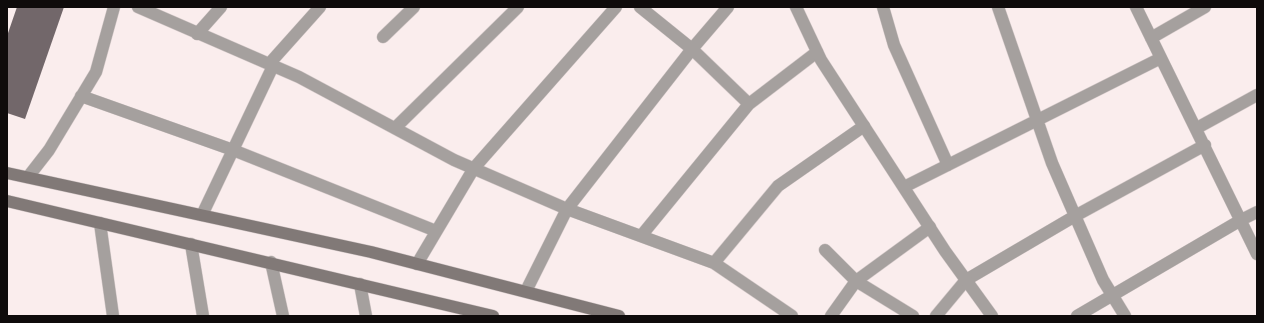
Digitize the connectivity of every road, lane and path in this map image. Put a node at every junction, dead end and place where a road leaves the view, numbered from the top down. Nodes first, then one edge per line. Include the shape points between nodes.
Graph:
1 (114, 7) edge
2 (138, 7) edge
3 (221, 7) edge
4 (320, 7) edge
5 (414, 7) edge
6 (518, 7) edge
7 (616, 7) edge
8 (640, 7) edge
9 (728, 7) edge
10 (796, 7) edge
11 (883, 7) edge
12 (998, 7) edge
13 (1136, 7) edge
14 (1205, 7) edge
15 (197, 34) junction
16 (383, 37) dead end
17 (1151, 38) junction
18 (692, 49) junction
19 (817, 52) junction
20 (1161, 58) junction
21 (271, 65) junction
22 (1257, 95) edge
23 (82, 96) junction
24 (748, 104) junction
25 (1037, 120) junction
26 (864, 126) junction
27 (395, 128) junction
28 (1197, 128) junction
29 (1205, 145) junction
30 (233, 150) junction
31 (948, 165) junction
32 (474, 168) junction
33 (7, 173) edge
34 (28, 178) junction
35 (904, 187) junction
36 (7, 201) edge
37 (567, 208) junction
38 (1257, 212) edge
39 (202, 215) junction
40 (1075, 216) junction
41 (1241, 220) junction
42 (100, 223) junction
43 (930, 227) junction
44 (436, 231) junction
45 (642, 236) junction
46 (191, 244) junction
47 (825, 250) dead end
48 (1257, 254) edge
49 (272, 262) junction
50 (714, 263) junction
51 (417, 264) junction
52 (966, 280) junction
53 (856, 281) junction
54 (360, 284) junction
55 (526, 291) junction
56 (1113, 296) junction
57 (113, 316) edge
58 (203, 316) edge
59 (283, 316) edge
60 (366, 316) edge
61 (493, 316) edge
62 (619, 316) edge
63 (792, 316) edge
64 (831, 316) edge
65 (913, 316) edge
66 (936, 316) edge
67 (992, 316) edge
68 (1077, 316) edge
69 (1125, 316) edge

1 - 23 street via 96,72
2 - 15 street
3 - 15 street
4 - 21 street
5 - 16 street
6 - 27 street
7 - 32 street
8 - 18 street
9 - 18 street
10 - 19 street
11 - 31 street via 894,46
12 - 25 street
13 - 17 street
14 - 17 street
15 - 21 street
17 - 20 street
18 - 24 street
18 - 37 street
19 - 24 street
19 - 26 street
20 - 25 street
20 - 28 street
21 - 27 street
21 - 30 street
22 - 28 street
23 - 30 street
23 - 34 street via 49,150
24 - 45 street
25 - 31 street
25 - 40 street
26 - 35 street
26 - 50 street via 778,186
27 - 32 street
28 - 29 street
29 - 40 street
29 - 41 street
30 - 39 street
30 - 44 street
31 - 35 street
32 - 37 street
32 - 44 street
33 - 34 main road
34 - 39 main road
35 - 43 street
36 - 42 main road
37 - 45 street
37 - 55 street
38 - 41 street
39 - 51 main road
40 - 52 street
40 - 56 street via 1103,280
41 - 48 street
41 - 56 street
42 - 46 main road
42 - 57 street
43 - 52 street
43 - 53 street
44 - 51 street
45 - 50 street
46 - 49 main road
46 - 58 street
47 - 53 street
49 - 54 main road
49 - 59 street
50 - 63 street
51 - 55 main road
52 - 66 street
52 - 67 street
53 - 64 street
53 - 65 street
54 - 60 street
54 - 61 main road
55 - 62 main road
56 - 68 street
56 - 69 street

